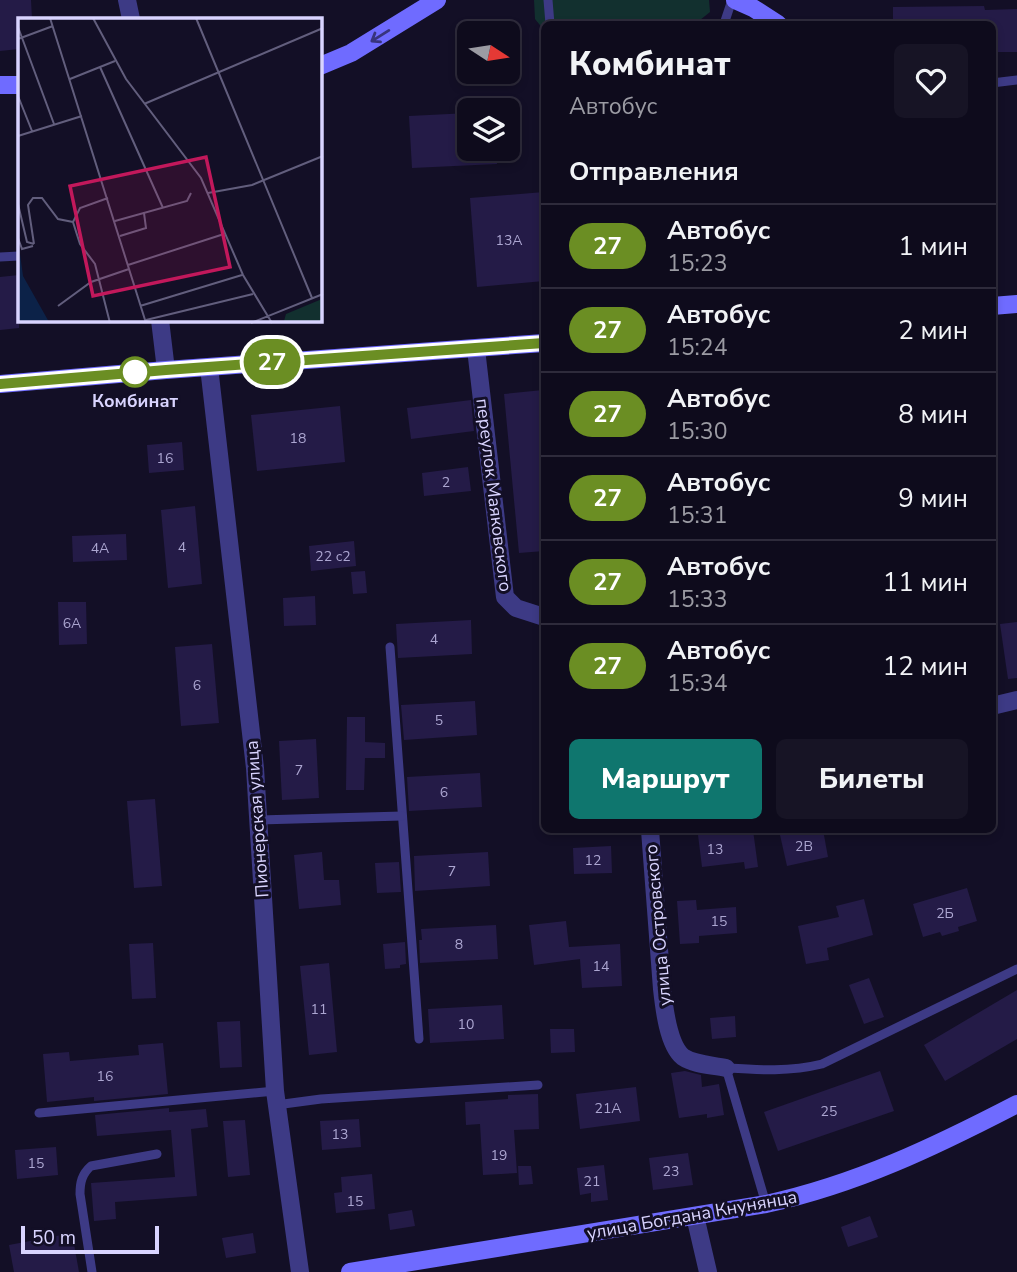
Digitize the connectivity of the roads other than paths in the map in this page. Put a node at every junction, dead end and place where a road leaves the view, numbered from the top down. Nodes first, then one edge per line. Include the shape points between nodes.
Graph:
1 (127, 0) edge
2 (438, 0) edge
3 (548, 0) edge
4 (733, 0) edge
5 (131, 18) edge
6 (550, 21) edge
7 (725, 21) edge
8 (772, 21) edge
9 (322, 65) edge
10 (1017, 80) edge
11 (996, 83) edge
12 (0, 85) edge
13 (18, 85) edge
14 (18, 256) edge
15 (0, 257) edge
16 (1017, 304) edge
17 (996, 306) edge
18 (160, 322) edge
19 (541, 343) edge
20 (476, 349) junction
21 (209, 367) junction
22 (166, 370) junction
23 (0, 384) edge
24 (541, 616) edge
25 (390, 647) dead end
26 (1017, 700) edge
27 (996, 705) edge
28 (402, 816) junction
29 (259, 820) junction
30 (650, 833) edge
31 (1017, 968) edge
32 (419, 1039) dead end
33 (726, 1068) junction
34 (538, 1085) dead end
35 (276, 1098) junction
36 (1017, 1104) edge
37 (39, 1113) dead end
38 (157, 1154) dead end
39 (766, 1205) junction
40 (695, 1216) junction
41 (92, 1272) edge
42 (300, 1272) edge
43 (350, 1272) edge
44 (708, 1272) edge

1 - 5 street
2 -> 9 street via 351,53
3 - 6 lane
4 - 7 lane
4 - 8 street
10 - 11 lane
12 - 13 street
14 - 15 lane
16 - 17 street
18 - 22 street
19 - 20 street
20 - 21 street
20 - 24 street, переулок Маяковского via 505,597 516,608
21 - 22 street
21 - 29 street, Пионерская улица
22 - 23 street
25 - 28 lane
26 - 27 street
28 - 29 lane
28 - 32 lane
29 - 35 street, Пионерская улица
30 - 33 street, улица Островского via 663,1002 674,1044 682,1056
31 - 33 lane via 822,1063 776,1071
33 - 39 lane
34 - 35 lane
35 - 37 lane
35 - 42 street, Пионерская улица
36 - 39 street, улица Богдана Кнунянца via 873,1173
38 - 41 lane via 85,1171 80,1194
39 - 40 street, улица Богдана Кнунянца
40 - 43 street, улица Богдана Кнунянца
40 - 44 street

